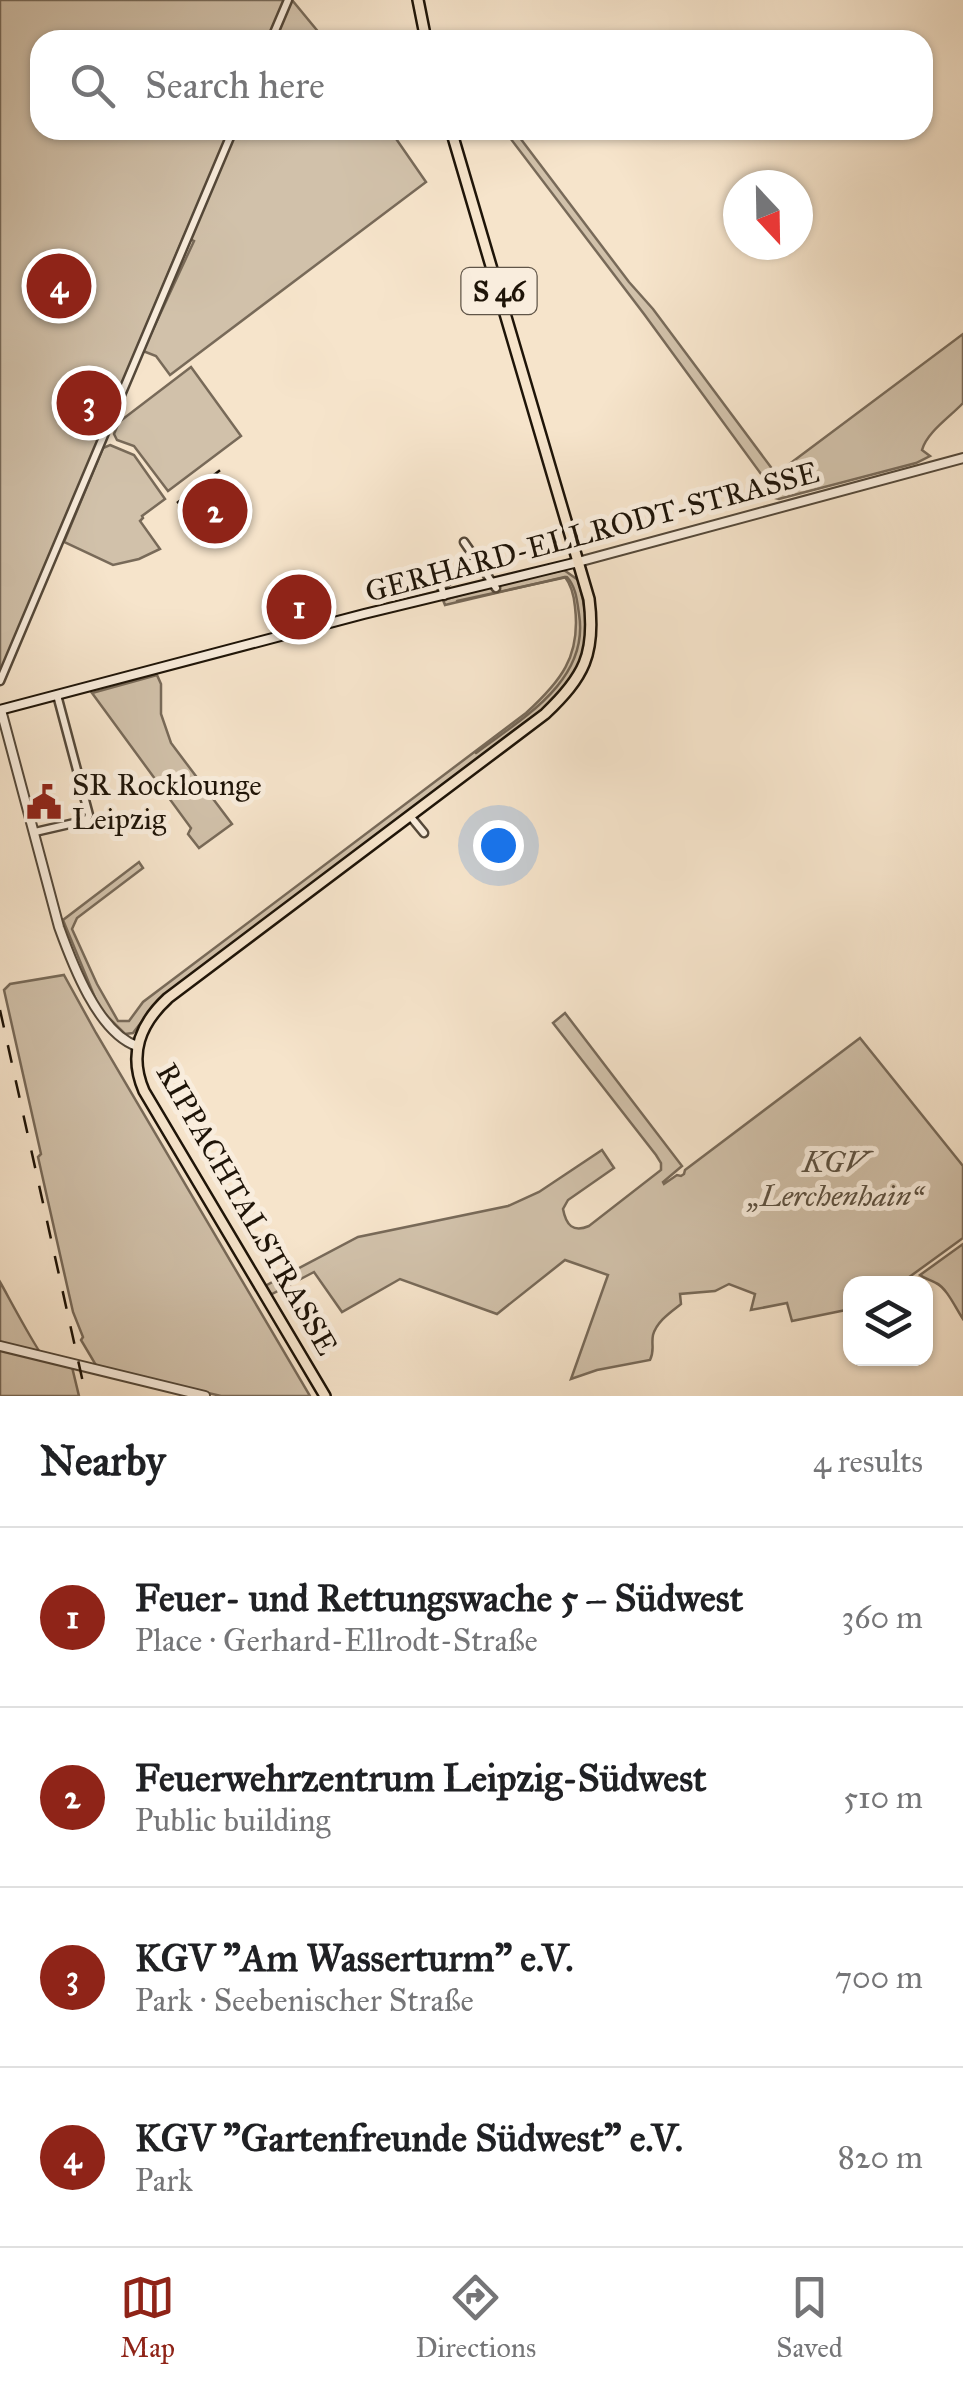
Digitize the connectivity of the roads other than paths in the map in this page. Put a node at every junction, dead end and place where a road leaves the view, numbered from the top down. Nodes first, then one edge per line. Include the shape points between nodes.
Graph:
1 (288, 0) edge
2 (418, 0) edge
3 (275, 30) edge
4 (424, 30) edge
5 (229, 140) edge
6 (455, 140) edge
7 (963, 458) edge
8 (464, 542) dead end
9 (477, 560) junction
10 (578, 562) junction
11 (495, 586) junction
12 (444, 596) junction
13 (0, 681) edge
14 (57, 695) junction
15 (0, 709) edge
16 (410, 816) junction
17 (35, 832) junction
18 (424, 833) dead end
19 (137, 1046) junction
20 (0, 1346) edge
21 (205, 1396) edge
22 (324, 1396) edge

1 - 3 street
2 - 4 main road
5 - 13 street
6 - 10 main road, RIPPACHTALSTRASSE / S 46
7 - 10 street, GERHARD-ELLRODT-STRASSE
8 - 9 street
9 - 11 street
9 - 12 street via 441,586
10 - 11 street, GERHARD-ELLRODT-STRASSE
10 - 16 main road, RIPPACHTALSTRASSE via 592,640 575,682 545,714
11 - 12 street, GERHARD-ELLRODT-STRASSE
12 - 14 street, GERHARD-ELLRODT-STRASSE
14 - 15 street, GERHARD-ELLRODT-STRASSE
14 - 17 street via 89,814 78,824
15 - 17 street
16 - 18 street
16 - 19 main road, RIPPACHTALSTRASSE via 168,998 147,1020
17 - 19 street via 71,959 112,1031
19 - 22 main road, RIPPACHTALSTRASSE via 144,1090
20 - 21 street

